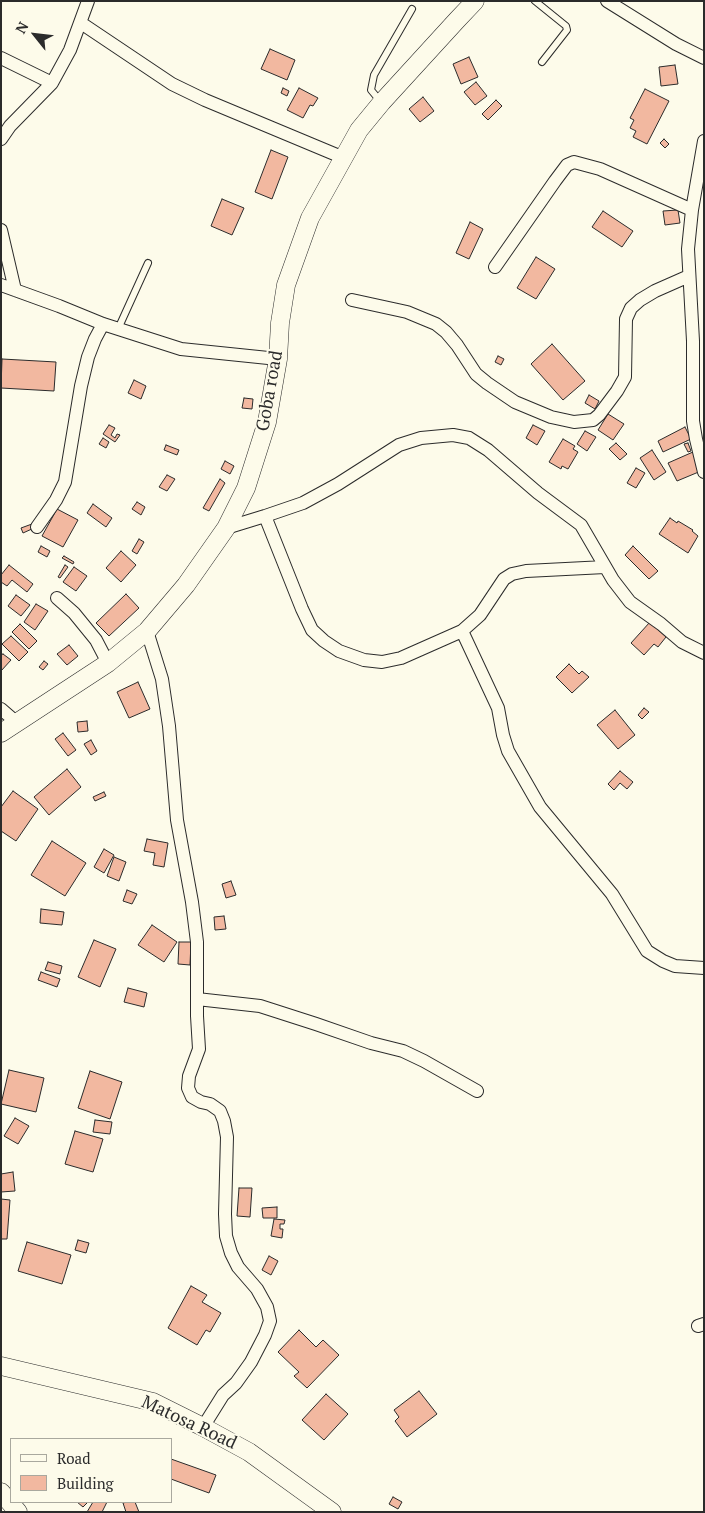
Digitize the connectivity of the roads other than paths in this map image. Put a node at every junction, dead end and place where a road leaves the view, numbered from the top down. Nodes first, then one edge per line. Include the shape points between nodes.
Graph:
1 (88, 1) edge
2 (475, 1) edge
3 (535, 1) edge
4 (607, 1) edge
5 (412, 9) dead end
6 (81, 23) junction
7 (1, 58) edge
8 (704, 58) edge
9 (542, 62) dead end
10 (52, 83) junction
11 (382, 102) junction
12 (1, 139) edge
13 (704, 140) edge
14 (344, 158) junction
15 (692, 210) junction
16 (1, 230) edge
17 (148, 263) dead end
18 (495, 266) dead end
19 (688, 276) junction
20 (1, 285) edge
21 (15, 290) junction
22 (352, 300) dead end
23 (698, 307) edge
24 (103, 324) junction
25 (118, 329) junction
26 (278, 359) junction
27 (704, 472) edge
28 (265, 516) junction
29 (37, 527) dead end
30 (226, 528) junction
31 (605, 567) junction
32 (57, 598) dead end
33 (462, 631) junction
34 (147, 632) junction
35 (704, 653) edge
36 (108, 662) junction
37 (1, 709) edge
38 (16, 722) junction
39 (1, 733) edge
40 (704, 968) edge
41 (198, 999) junction
42 (477, 1091) dead end
43 (1, 1366) edge
44 (28, 1372) junction
45 (1, 1374) edge
46 (203, 1427) junction
47 (1, 1492) edge
48 (10, 1503) edge
49 (332, 1512) edge

1 - 6 street
2 - 11 street, Goba road
3 - 9 lane via 567,30
4 - 8 street
5 - 11 lane via 374,75 370,90
6 - 10 street
6 - 14 street via 172,84
7 - 10 street
10 - 12 street
11 - 14 street, Goba road via 359,130
13 - 15 street
14 - 26 street, Goba road via 310,218 286,285
15 - 18 street via 600,169 574,162 567,165 554,182
15 - 19 street
16 - 21 street
17 - 25 lane
19 - 22 street via 655,291 631,308 626,319 625,377 599,415 593,420 574,422 551,417 515,402 487,383 436,324 407,312
19 - 23 street
20 - 21 street
21 - 24 street
23 - 27 street via 693,421
24 - 25 street
24 - 29 street via 88,357 81,386 65,482
25 - 26 street via 181,349
26 - 30 street, Goba road via 267,422 246,488
28 - 30 street
28 - 31 street via 302,503 338,484 399,445 421,438 453,435 469,438 488,450 580,525
28 - 33 street via 312,630 339,650 364,660 382,662 401,658
30 - 34 street, Goba road via 186,586
31 - 33 street via 512,574 504,579 480,615
31 - 35 street via 630,602 682,642
32 - 36 street via 96,640
33 - 40 street via 498,708 508,751 540,807 612,894 647,951 676,966
34 - 36 street, Goba road
34 - 41 street via 162,679 169,726 177,820 197,942
36 - 38 street, Goba road
37 - 38 street
38 - 39 street, Goba road
41 - 42 street via 260,1006 402,1051
41 - 46 street via 199,1049 188,1088 192,1097 220,1111 224,1121 227,1137 226,1236 238,1267 257,1289 270,1321 251,1362 223,1395
43 - 44 street, Matosa Road
44 - 45 street, Matosa Road
44 - 46 street, Matosa Road via 153,1402
46 - 49 street, Matosa Road via 249,1452
47 - 48 street

